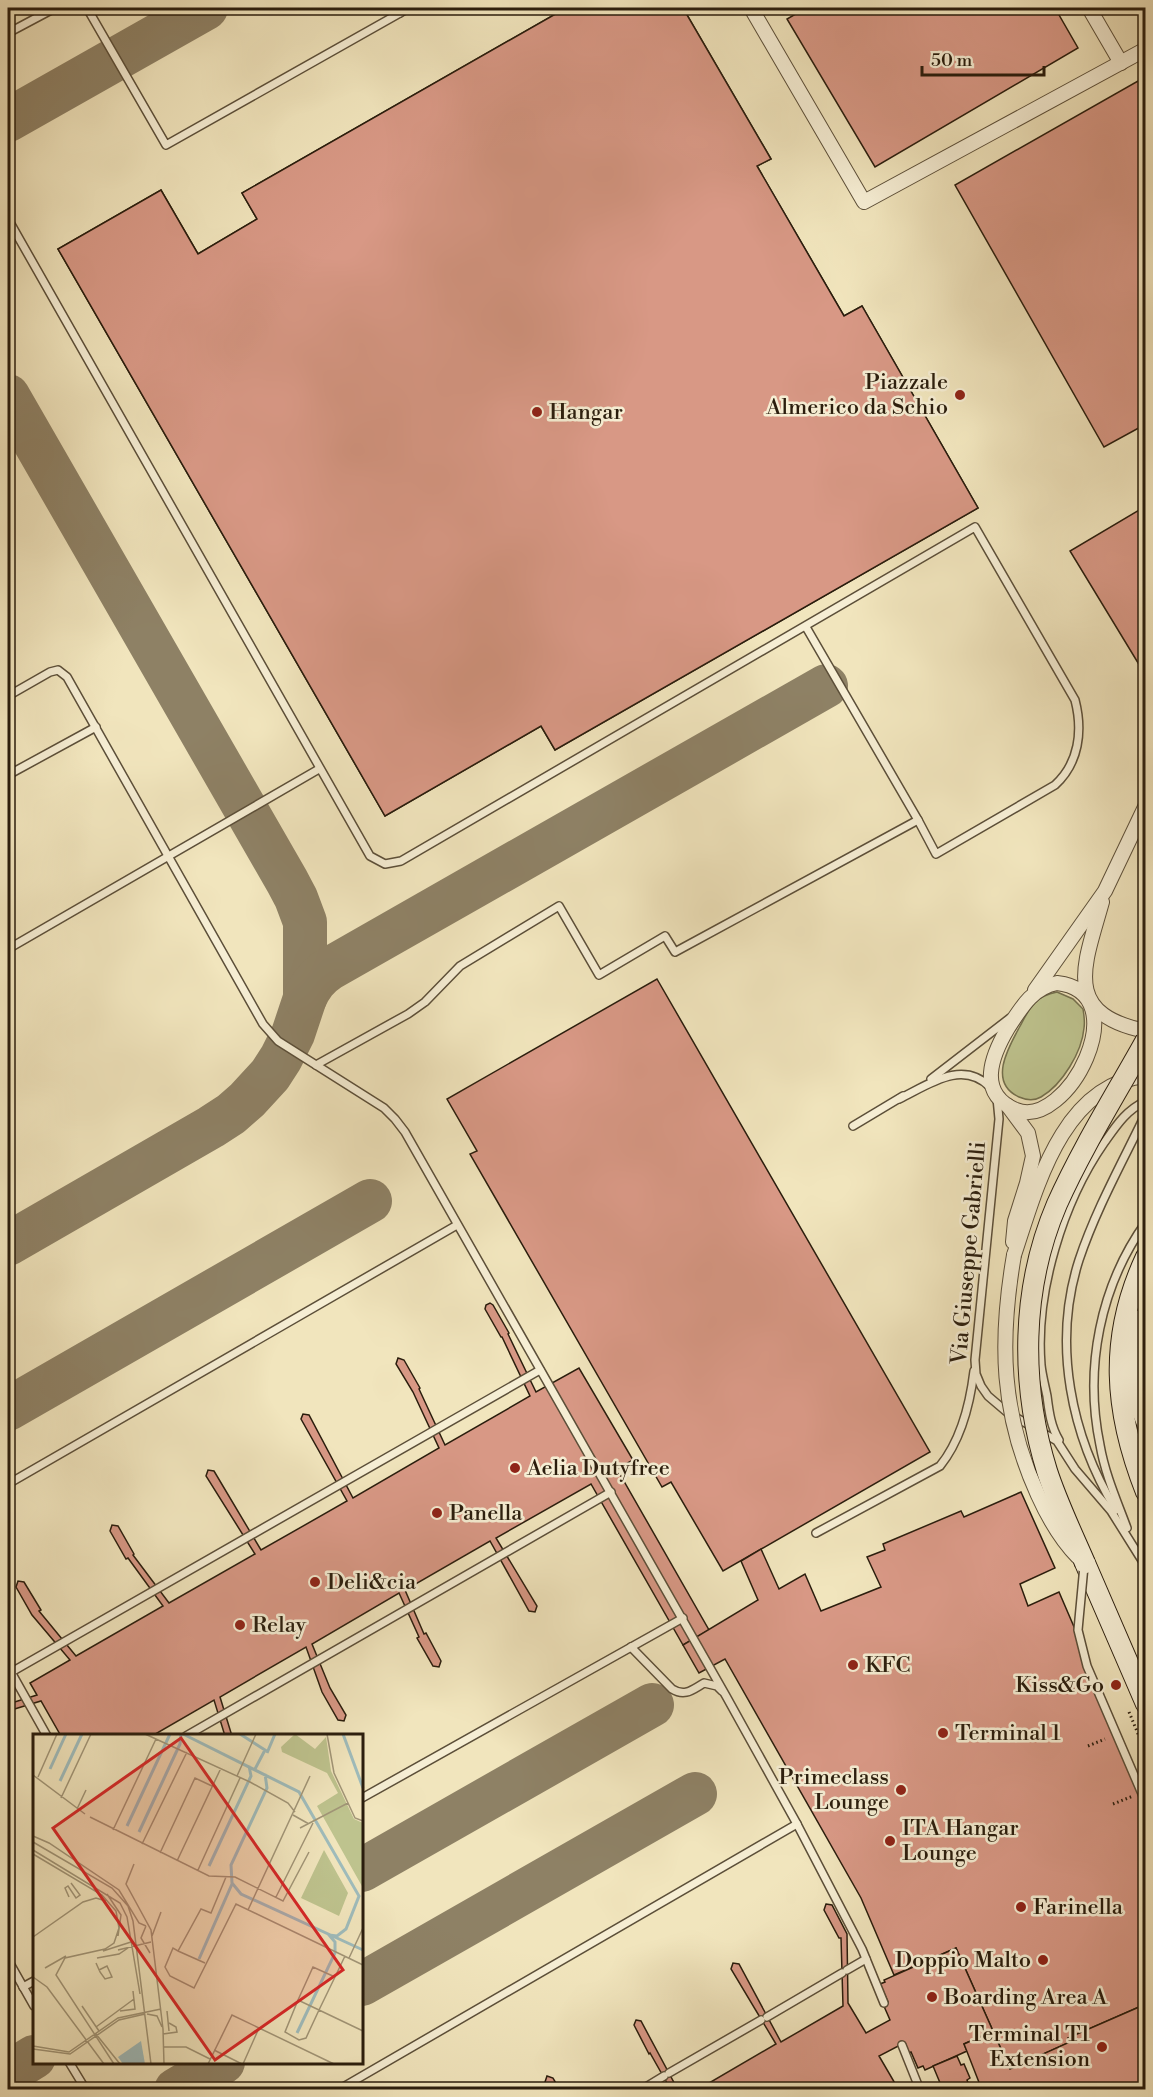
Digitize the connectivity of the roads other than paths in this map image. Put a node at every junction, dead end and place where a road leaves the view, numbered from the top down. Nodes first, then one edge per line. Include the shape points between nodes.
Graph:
1 (55, 8) edge
2 (87, 8) edge
3 (409, 8) edge
4 (751, 8) edge
5 (1089, 8) edge
6 (399, 10) edge
7 (8, 33) edge
8 (1146, 49) edge
9 (1121, 63) junction
10 (8, 219) edge
11 (806, 627) junction
12 (8, 696) edge
13 (96, 727) junction
14 (319, 769) junction
15 (8, 776) edge
16 (1146, 805) edge
17 (918, 820) junction
18 (168, 857) junction
19 (1105, 891) junction
20 (8, 949) edge
21 (1032, 994) junction
22 (1089, 1001) junction
23 (1019, 1011) junction
24 (1146, 1031) edge
25 (1146, 1040) edge
26 (316, 1065) junction
27 (1146, 1076) edge
28 (1000, 1098) junction
29 (899, 1099) junction
30 (1146, 1101) edge
31 (1146, 1113) edge
32 (853, 1126) dead end
33 (1032, 1185) junction
34 (1146, 1222) edge
35 (457, 1226) junction
36 (1146, 1259) edge
37 (975, 1360) junction
38 (540, 1370) junction
39 (1146, 1426) edge
40 (1063, 1447) junction
41 (8, 1484) edge
42 (611, 1492) junction
43 (1146, 1492) edge
44 (1127, 1528) junction
45 (816, 1533) dead end
46 (1085, 1563) junction
47 (1144, 1566) edge
48 (682, 1618) junction
49 (631, 1647) junction
50 (9, 1673) edge
51 (726, 1696) junction
52 (1146, 1704) edge
53 (46, 1734) edge
54 (189, 1734) edge
55 (363, 1797) edge
56 (1146, 1803) edge
57 (797, 1824) junction
58 (866, 1959) junction
59 (8, 1960) edge
60 (33, 1982) edge
61 (23, 1987) junction
62 (884, 2003) dead end
63 (33, 2004) edge
64 (902, 2044) dead end
65 (70, 2064) edge
66 (86, 2090) edge
67 (338, 2090) edge
68 (641, 2090) edge
69 (920, 2090) edge

1 - 7 lane
2 - 6 lane via 166,145
3 - 6 lane
4 - 9 street via 864,202
5 - 9 street
8 - 9 street
10 - 14 lane
11 - 14 lane via 401,861 385,864 370,856
11 - 17 lane
11 - 17 lane via 975,528 1076,700 1076,753 1065,776 1055,785 936,854
12 - 13 lane via 58,670 67,677
13 - 15 lane
13 - 18 lane
14 - 18 lane
16 - 19 street
17 - 26 lane via 675,952 665,936 599,975 559,906 460,966 408,1014
18 - 20 lane
18 - 26 lane via 263,1024 278,1041
19 - 21 street
19 - 22 street via 1087,960 1085,984
21 - 22 street via 1048,984 1064,983
21 - 23 street
22 - 24 street via 1117,1023
22 - 28 street via 1094,1035 1070,1084 1050,1104 1030,1112 1014,1109
23 - 28 street via 992,1061 990,1073
23 - 29 lane via 936,1076
25 - 46 main road, bridge via 1056,1206 1038,1263 1030,1317 1028,1366 1035,1426 1052,1484
26 - 35 lane via 395,1119
27 - 33 street via 1129,1078 1088,1101
28 - 29 lane via 981,1079 962,1073 951,1074
28 - 33 street via 1032,1142
28 - 37 lane, Via Giuseppe Gabrielli
29 - 32 lane
30 - 40 lane via 1118,1122 1084,1177 1063,1221 1048,1277 1041,1365 1053,1430
31 - 44 lane via 1081,1255 1073,1287 1067,1354 1074,1412 1086,1449
33 - 46 street, bridge via 1015,1221 1006,1379 1023,1460 1048,1516 1066,1544
34 - 44 lane via 1114,1277 1099,1330 1096,1358 1099,1443
35 - 38 lane
35 - 41 lane
36 - 39 street via 1138,1287 1131,1354 1136,1401
36 - 43 main road via 1124,1320 1118,1370 1125,1424
37 - 40 lane, Via Giuseppe Gabrielli via 981,1386 998,1406
37 - 45 lane via 964,1420 940,1466
38 - 42 lane
38 - 50 lane
40 - 47 lane, Via Giuseppe Gabrielli via 1075,1469 1112,1511
42 - 48 lane
42 - 54 lane
44 - 47 lane
46 - 52 main road
46 - 56 lane, bridge via 1078,1630 1081,1647
48 - 49 lane
48 - 51 lane
49 - 51 lane via 679,1693 685,1694 704,1683 717,1686
49 - 55 lane
50 - 53 lane
51 - 57 lane
57 - 58 lane
57 - 67 lane
58 - 62 lane
58 - 68 lane
59 - 61 lane
60 - 61 lane
61 - 63 lane
64 - 69 lane
65 - 66 lane

